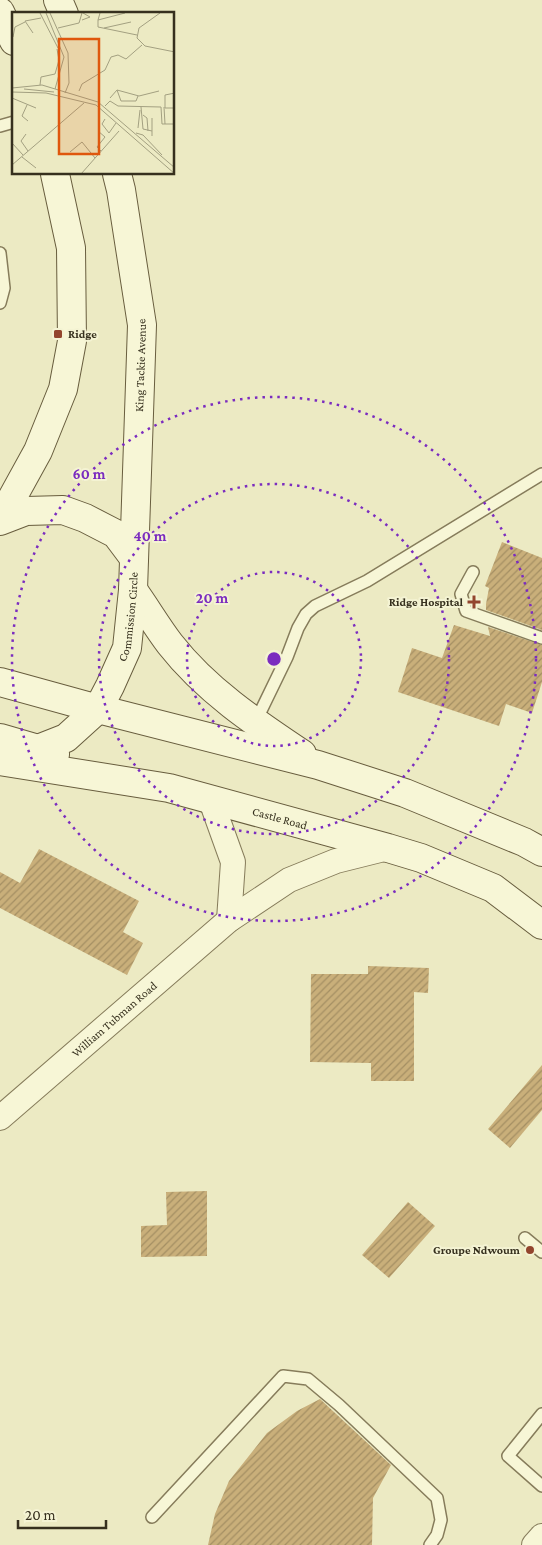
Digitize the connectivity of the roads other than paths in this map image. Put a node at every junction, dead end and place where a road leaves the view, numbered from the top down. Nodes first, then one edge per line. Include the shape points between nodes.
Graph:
1 (58, 0) edge
2 (0, 12) edge
3 (63, 12) edge
4 (12, 37) edge
5 (56, 175) edge
6 (117, 175) edge
7 (0, 253) edge
8 (0, 303) edge
9 (542, 474) edge
10 (0, 520) edge
11 (134, 558) junction
12 (474, 572) dead end
13 (133, 590) junction
14 (542, 638) edge
15 (0, 682) edge
16 (98, 709) junction
17 (255, 723) junction
18 (0, 738) edge
19 (38, 749) junction
20 (0, 761) edge
21 (318, 765) junction
22 (169, 788) junction
23 (210, 798) junction
24 (388, 848) junction
25 (542, 852) edge
26 (229, 920) junction
27 (542, 925) edge
28 (0, 1118) edge
29 (525, 1238) dead end
30 (542, 1252) edge
31 (542, 1414) edge
32 (542, 1486) edge
33 (152, 1517) dead end
34 (542, 1536) edge
35 (430, 1545) edge
36 (534, 1545) edge

1 - 3 main road
2 - 4 main road
5 - 10 main road via 71,248 72,341 63,389 38,451
6 - 11 main road, King Tackie Avenue via 142,325
7 - 8 lane via 4,288
9 - 17 lane via 367,581 315,606 298,628
10 - 11 main road, Commission Circle via 26,511 63,510 116,534
11 - 13 main road, Commission Circle
12 - 14 lane via 461,594 466,611
13 - 16 main road, Commission Circle via 127,648
13 - 17 main road via 171,645 206,682
15 - 16 main road
16 - 19 main road, Commission Circle via 66,738
16 - 21 main road
17 - 21 main road
18 - 19 main road
19 - 22 main road
20 - 22 main road, Castle Road
21 - 25 main road via 405,793
22 - 23 main road, Castle Road
23 - 24 main road, Castle Road
23 - 26 street via 232,862
24 - 26 street, William Tubman Road via 336,861 289,880
24 - 27 main road, Castle Road via 493,888
26 - 28 street, William Tubman Road
29 - 30 lane
31 - 32 lane via 508,1456
33 - 35 lane via 283,1376 308,1379 340,1405 437,1498 440,1520 437,1535
34 - 36 street

